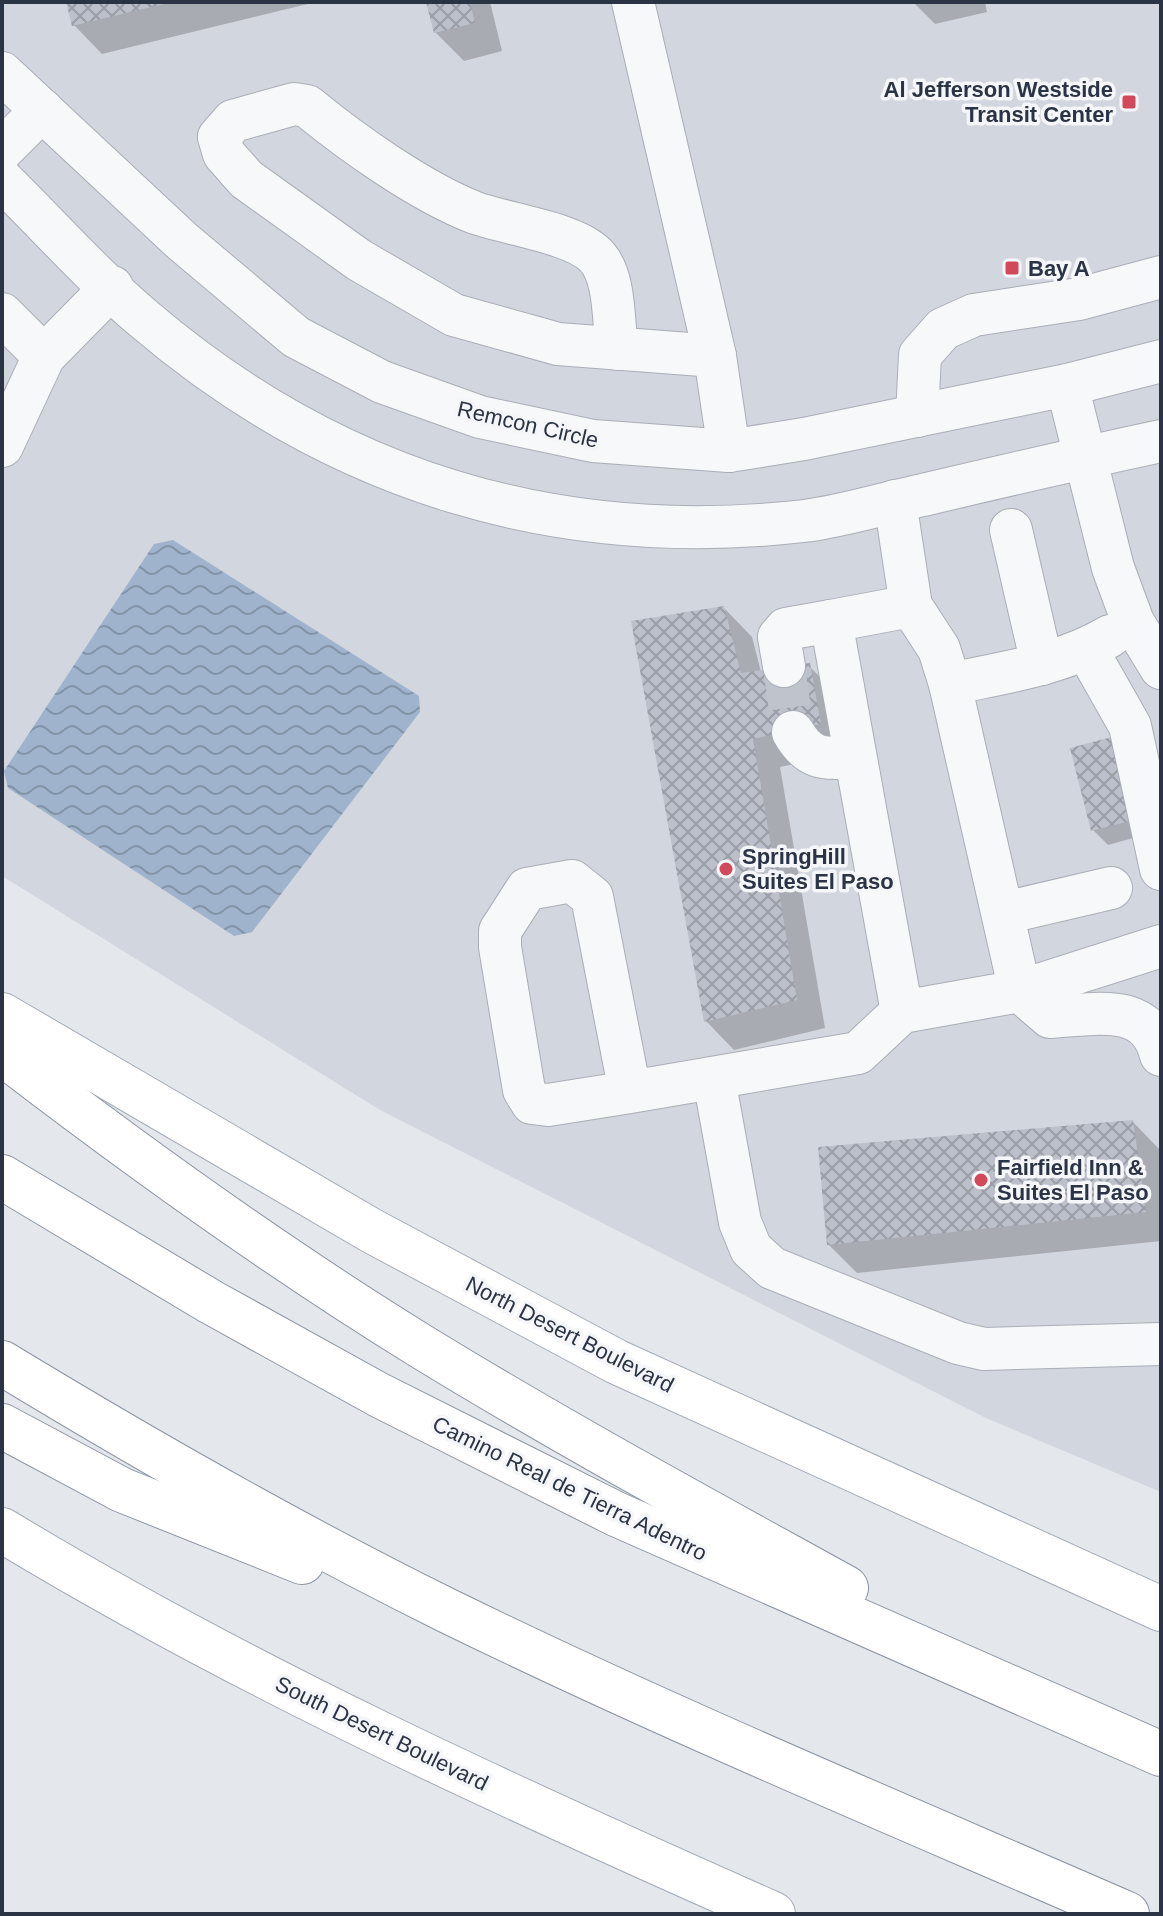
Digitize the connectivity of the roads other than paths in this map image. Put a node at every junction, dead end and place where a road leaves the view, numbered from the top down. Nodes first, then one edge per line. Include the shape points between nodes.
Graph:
1 (633, 2) edge
2 (2, 73) edge
3 (42, 110) junction
4 (2, 150) edge
5 (2, 180) edge
6 (1161, 277) edge
7 (112, 287) junction
8 (2, 314) edge
9 (617, 349) junction
10 (44, 356) junction
11 (715, 356) junction
12 (1161, 361) edge
13 (1067, 385) junction
14 (917, 416) junction
15 (1161, 441) edge
16 (2, 446) edge
17 (729, 451) junction
18 (1084, 458) junction
19 (895, 501) junction
20 (1011, 530) dead end
21 (911, 606) junction
22 (1147, 617) edge
23 (831, 621) junction
24 (1087, 650) junction
25 (1042, 664) junction
26 (784, 666) tunnel mouth
27 (1161, 668) edge
28 (950, 684) junction
29 (793, 732) tunnel mouth
30 (854, 757) junction
31 (1161, 869) edge
32 (1111, 888) dead end
33 (1004, 913) junction
34 (1161, 946) edge
35 (1020, 991) junction
36 (902, 1012) junction
37 (2, 1015) edge
38 (2, 1053) edge
39 (1161, 1055) edge
40 (714, 1079) junction
41 (630, 1092) junction
42 (2, 1177) edge
43 (1161, 1344) edge
44 (2, 1363) edge
45 (2, 1426) edge
46 (2, 1530) edge
47 (1161, 1609) edge
48 (587, 1677) junction
49 (1101, 1728) junction
50 (1161, 1754) edge
51 (773, 1914) edge
52 (1127, 1914) edge

1 - 11 street
2 - 3 street, Remcon Circle
3 - 4 street
3 - 17 street, Remcon Circle via 182,241 296,337 382,382 480,417 593,441
5 - 7 street
6 - 14 street via 1079,299 974,315 943,329 920,355
7 - 10 street
7 - 19 street via 142,318 218,377 309,433 414,481 600,523 708,528 808,521
8 - 10 street
9 - 9 street via 558,344 454,315 359,260 246,179 224,154 219,137 233,121 294,104 307,106 388,165 472,211 556,236 594,254 606,272
9 - 11 street
10 - 16 street
11 - 17 street
12 - 13 street, Remcon Circle
13 - 14 street, Remcon Circle
13 - 18 street
14 - 17 street, Remcon Circle
15 - 18 street
18 - 19 street
18 - 22 street via 1113,568
19 - 21 street
20 - 25 street
21 - 23 street
21 - 28 street via 939,649
22 - 24 street
22 - 27 street
23 - 26 street via 786,629 779,637
23 - 30 street
24 - 25 street
24 - 31 street via 1130,726
25 - 28 street
28 - 33 street
29 - 30 street via 803,750 827,759
30 - 36 street
32 - 33 street
33 - 35 street
34 - 35 street
35 - 36 street
35 - 39 street via 1050,1017 1128,1014 1156,1034
36 - 40 street via 858,1053
37 - 47 main road, North Desert Boulevard via 372,1231 617,1362
38 - 49 main road via 101,1128 417,1344 555,1427
40 - 41 street
40 - 43 street via 740,1222 751,1249 772,1268 984,1349
41 - 41 street via 592,897 572,881 527,889 500,931 524,1090 532,1103 548,1105
42 - 49 main road, Camino Real de Tierra Adentro via 365,1387 616,1514
44 - 48 main road via 283,1525
45 - 48 main road via 122,1490
46 - 51 main road, South Desert Boulevard via 290,1689 578,1828
48 - 52 main road
49 - 50 main road, Camino Real de Tierra Adentro

